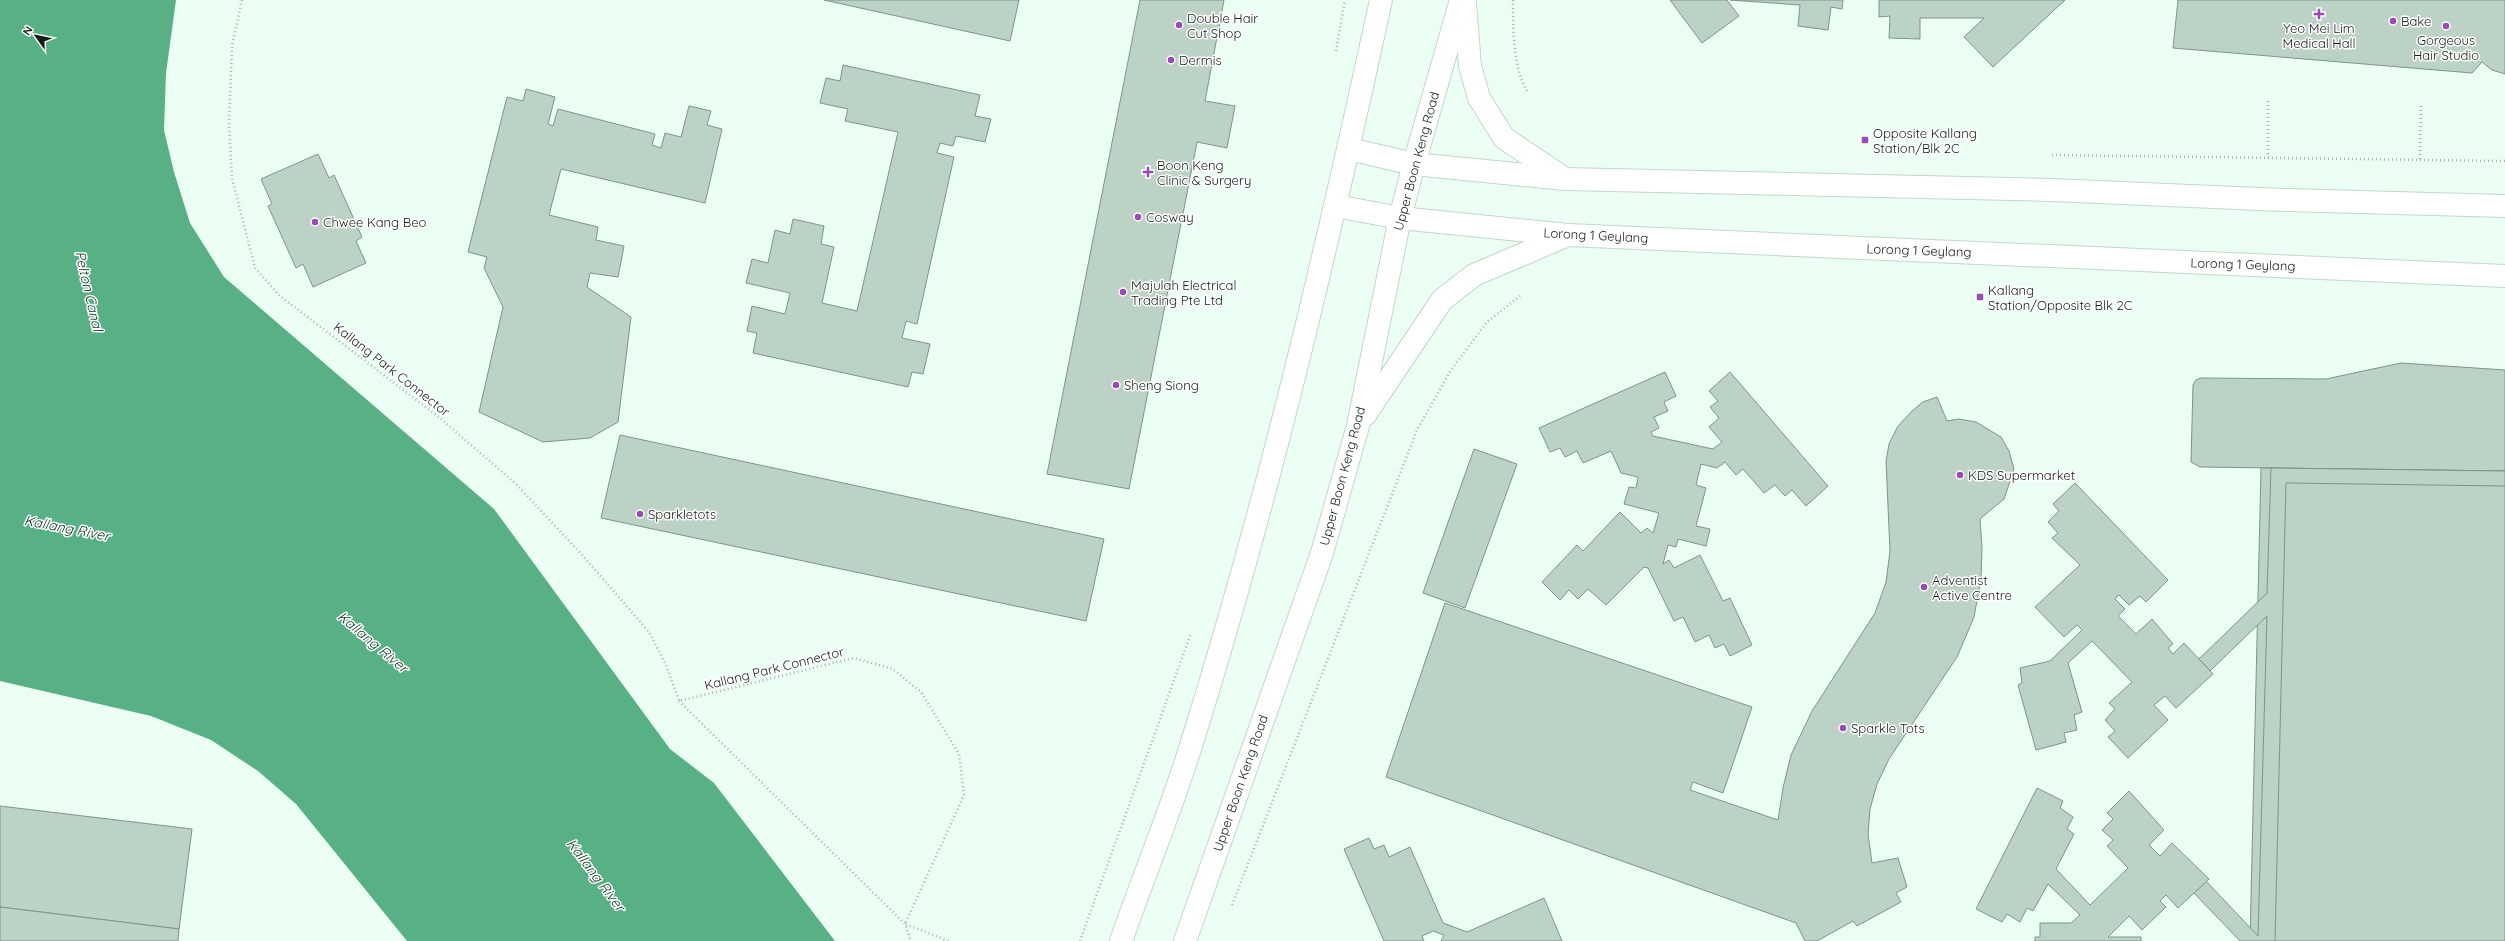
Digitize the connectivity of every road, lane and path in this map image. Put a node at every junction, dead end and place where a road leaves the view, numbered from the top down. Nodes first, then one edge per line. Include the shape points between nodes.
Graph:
1 (242, 0) edge
2 (1345, 0) edge
3 (1380, 0) edge
4 (1461, 0) edge
5 (1465, 0) edge
6 (1513, 0) edge
7 (1336, 54) dead end
8 (1527, 91) dead end
9 (2268, 101) dead end
10 (2421, 106) dead end
11 (1349, 149) junction
12 (2052, 155) dead end
13 (2268, 157) junction
14 (2420, 160) junction
15 (2505, 161) edge
16 (1414, 164) junction
17 (1565, 179) junction
18 (1336, 206) junction
19 (2505, 206) edge
20 (1400, 218) junction
21 (1568, 235) junction
22 (2505, 276) edge
23 (1520, 296) dead end
24 (1358, 426) junction
25 (1193, 626) dead end
26 (679, 701) junction
27 (1230, 912) dead end
28 (905, 924) junction
29 (911, 941) edge
30 (949, 941) edge
31 (1080, 941) edge
32 (1121, 941) edge
33 (1185, 941) edge

1 - 26 path, Kallang Park Connector via 232,46 229,122 231,170 255,268 280,296 440,418 517,484 648,632 666,665
2 - 7 path
3 - 11 main road
4 - 16 main road, Upper Boon Keng Road
5 - 17 main road via 1470,66 1479,98 1504,138
6 - 8 path via 1514,38 1522,84
9 - 13 path
10 - 14 path
11 - 16 main road
11 - 18 main road
12 - 13 path
13 - 14 path
14 - 15 path
16 - 17 main road
16 - 20 main road, Upper Boon Keng Road
17 - 19 main road via 2059,191
18 - 20 main road, Lorong 1 Geylang
18 - 32 main road via 1257,518 1204,700 1188,753
20 - 21 main road, Lorong 1 Geylang
20 - 24 main road, Upper Boon Keng Road
21 - 22 main road, Lorong 1 Geylang
21 - 24 main road via 1474,275 1442,300
23 - 27 path via 1487,322 1450,370 1417,430
24 - 33 main road, Upper Boon Keng Road via 1322,553
25 - 31 path
26 - 28 path, Kallang Park Connector
26 - 28 path, Kallang Park Connector via 854,658 893,669 921,692 959,754 964,795
28 - 29 path
28 - 30 path, Kallang Park Connector

